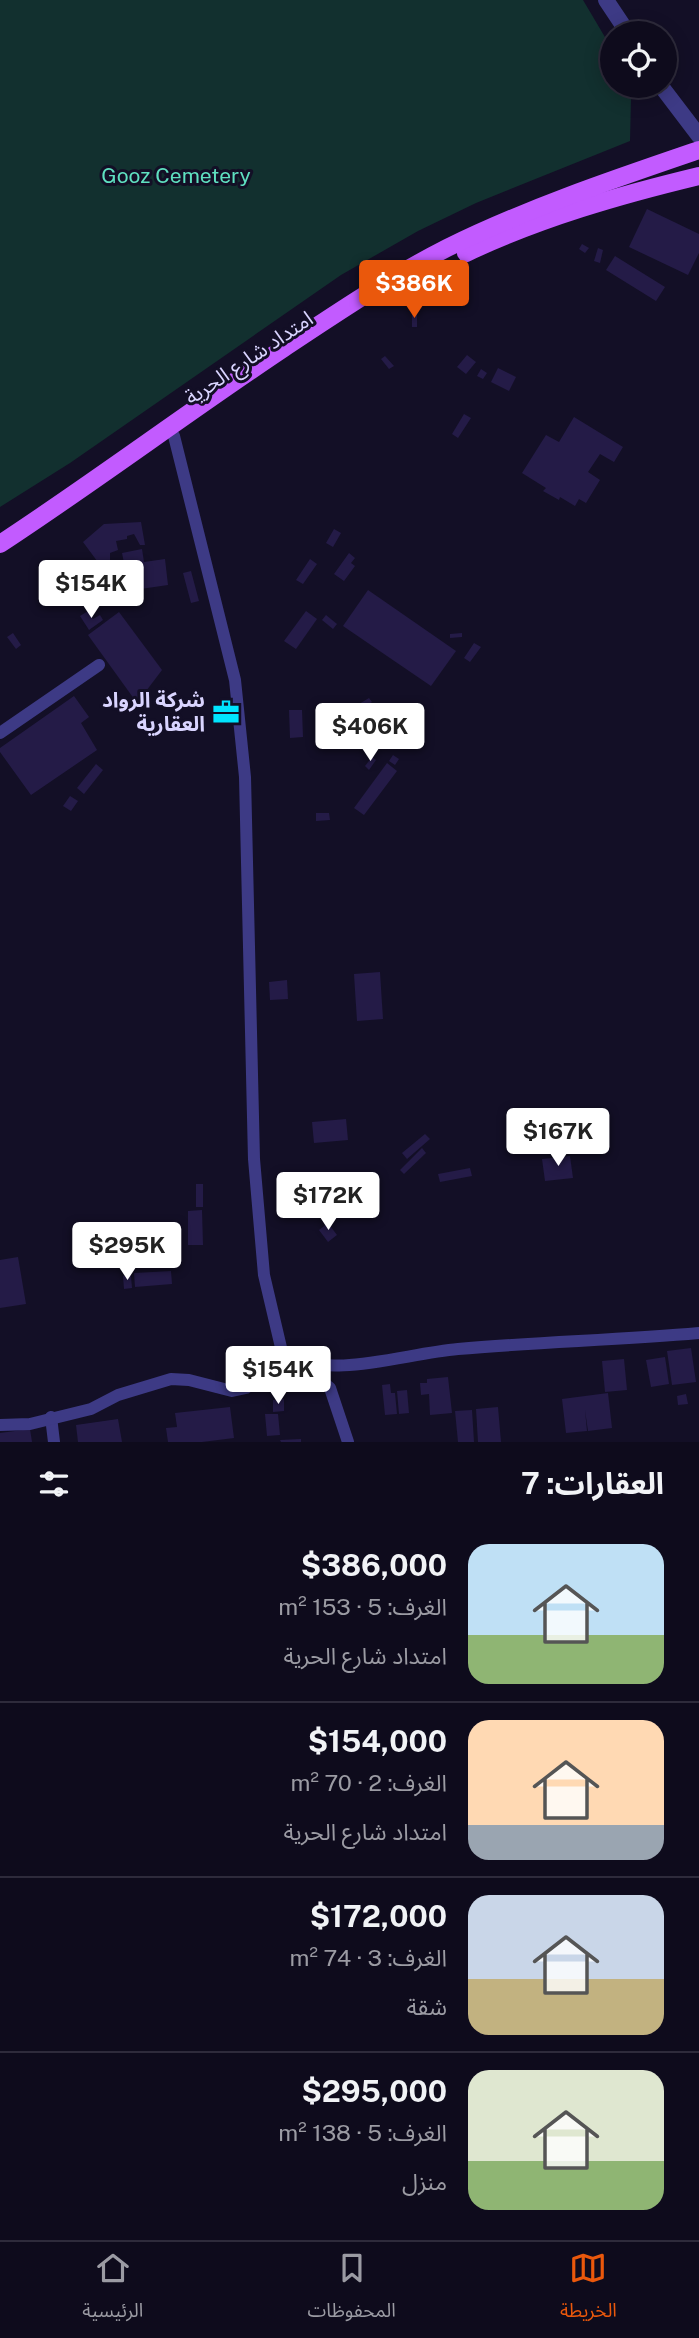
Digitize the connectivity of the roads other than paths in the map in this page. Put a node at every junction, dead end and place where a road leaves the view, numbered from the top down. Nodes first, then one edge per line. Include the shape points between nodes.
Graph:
1 (606, 0) edge
2 (620, 21) edge
3 (670, 98) edge
4 (699, 136) edge
5 (699, 150) edge
6 (699, 176) edge
7 (174, 436) junction
8 (0, 544) edge
9 (0, 556) edge
10 (99, 665) dead end
11 (0, 733) edge
12 (699, 1333) edge
13 (283, 1356) junction
14 (299, 1363) junction
15 (51, 1417) junction
16 (0, 1425) edge
17 (54, 1442) edge
18 (348, 1442) edge

1 - 2 street
3 - 4 street
5 - 8 main road via 512,219 411,268 208,398
6 - 7 main road, امتداد شارع الحرية via 586,207 451,259 349,317
7 - 9 main road, امتداد شارع الحرية
7 - 13 street via 234,681 245,777 254,1159 264,1275
10 - 11 street
12 - 14 street via 455,1349 357,1365
13 - 14 street
13 - 15 street via 246,1388 232,1391 172,1379 118,1395 91,1409
14 - 18 street via 330,1388
15 - 16 street via 30,1424
15 - 17 street

